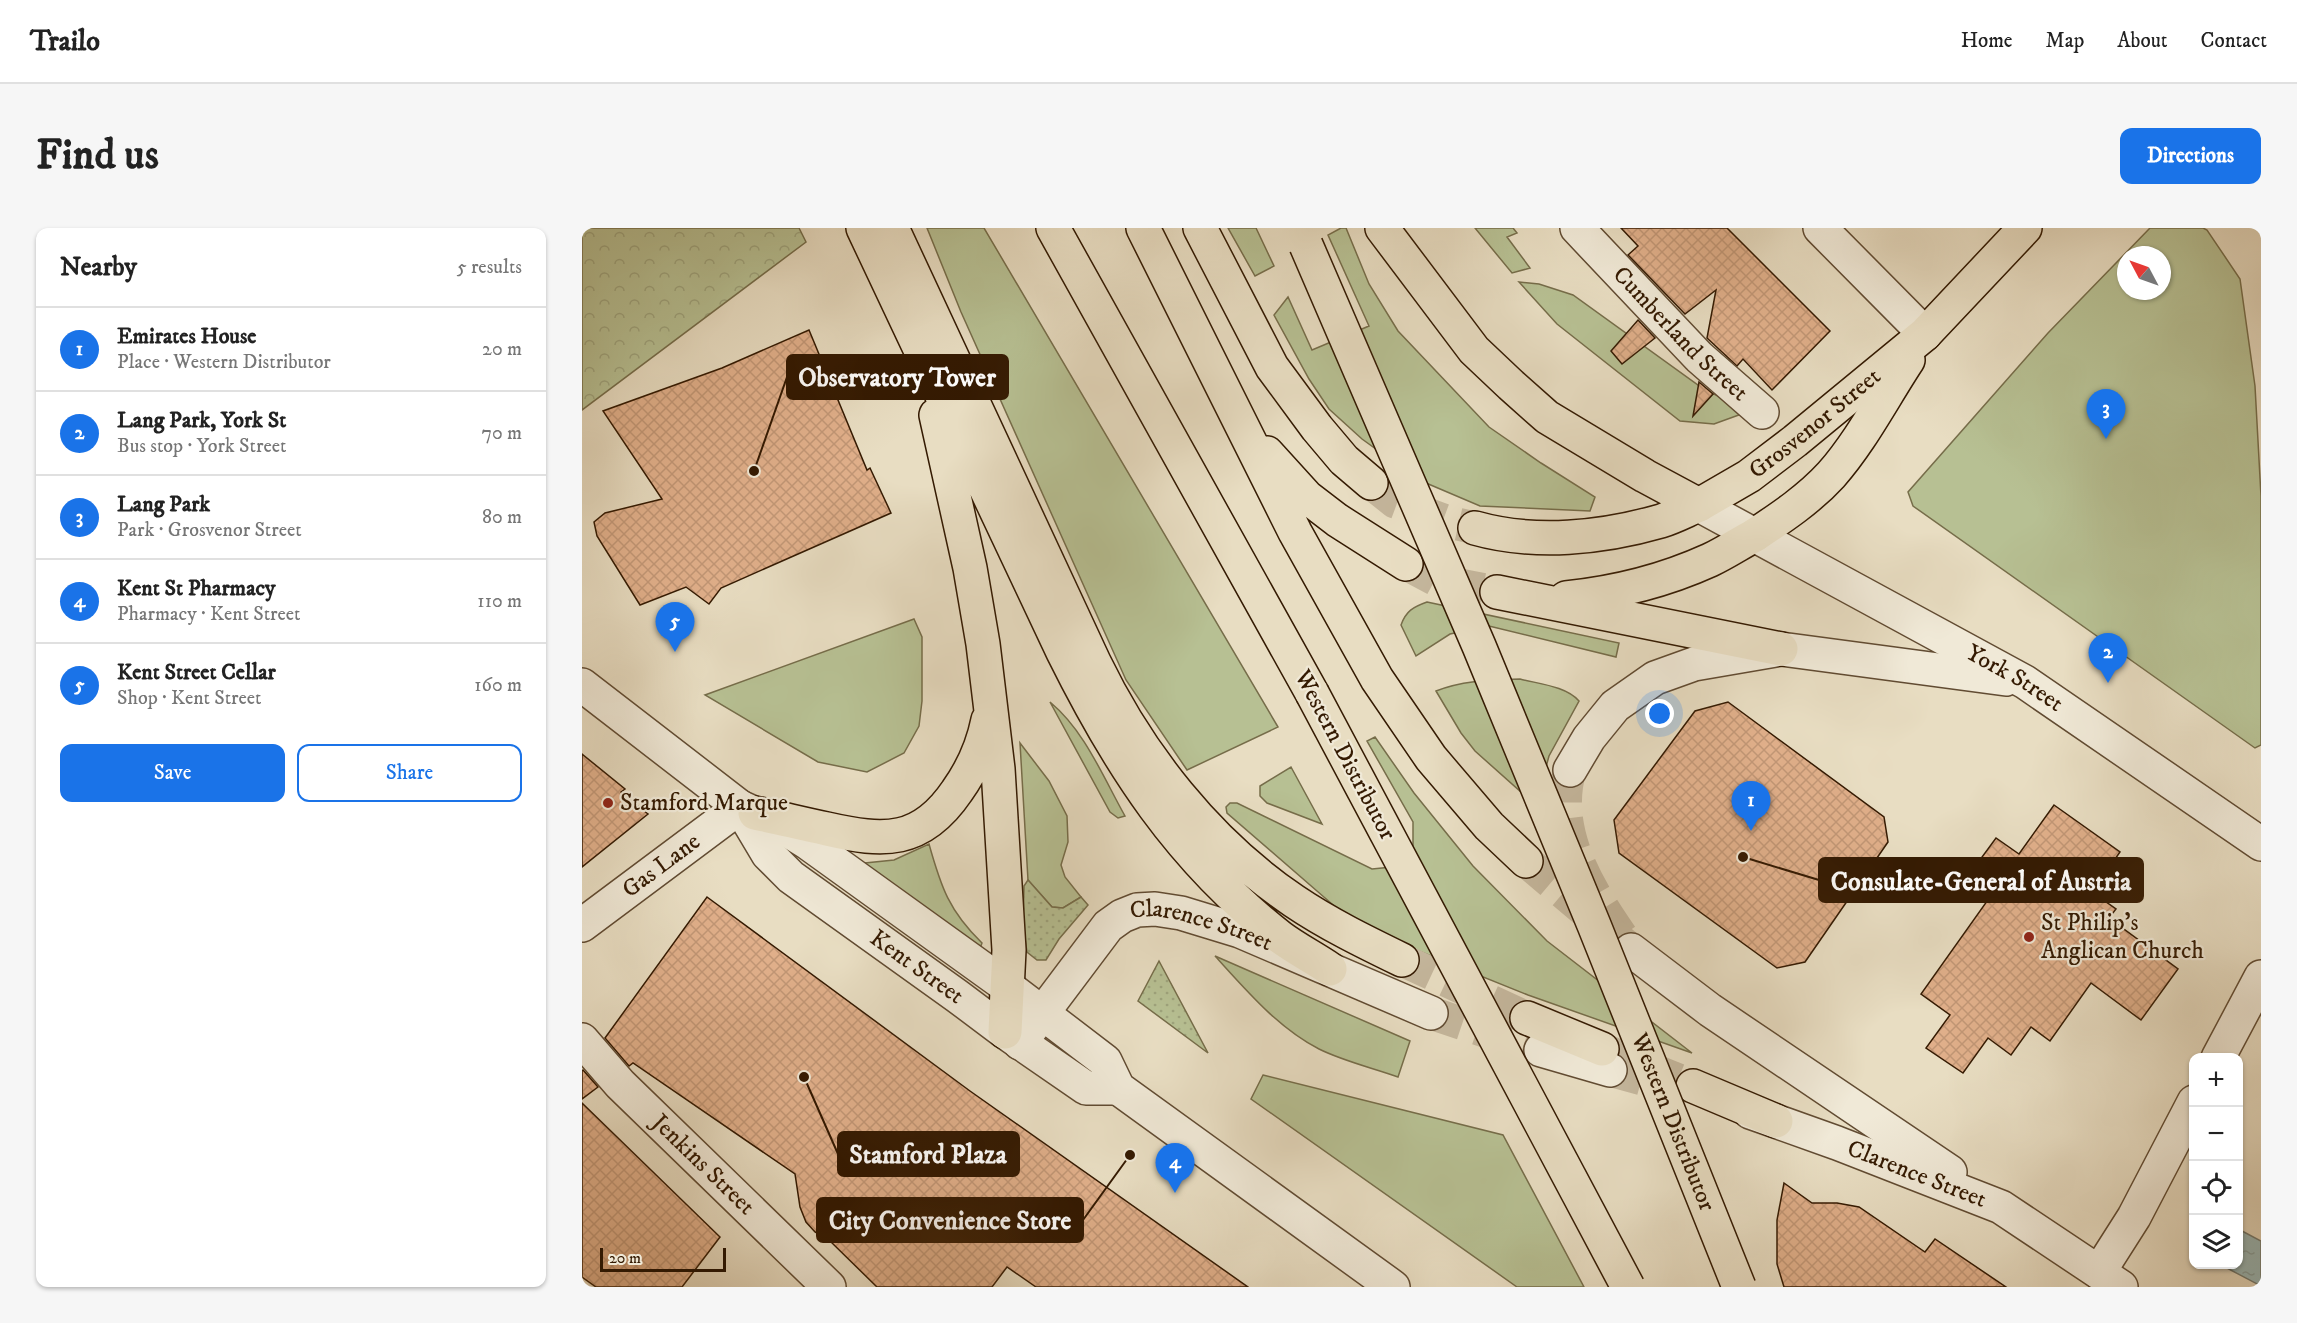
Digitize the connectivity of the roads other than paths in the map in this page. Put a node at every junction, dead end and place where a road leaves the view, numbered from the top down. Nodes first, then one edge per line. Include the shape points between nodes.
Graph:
1 (863, 228) edge
2 (892, 228) edge
3 (1053, 228) edge
4 (1143, 228) edge
5 (1200, 228) edge
6 (1382, 228) edge
7 (1577, 228) edge
8 (1820, 228) edge
9 (2025, 228) edge
10 (1301, 237) edge
11 (1194, 331) junction
12 (1925, 334) junction
13 (925, 363) junction
14 (1762, 411) dead end
15 (1371, 483) tunnel mouth
16 (1699, 505) junction
17 (1475, 528) tunnel mouth
18 (1755, 535) junction
19 (1406, 564) tunnel mouth
20 (1781, 649) junction
21 (2025, 682) junction
22 (582, 685) edge
23 (990, 703) junction
24 (1569, 770) tunnel mouth
25 (748, 810) junction
26 (2261, 844) edge
27 (1526, 861) tunnel mouth
28 (582, 925) edge
29 (1631, 950) dead end
30 (1402, 960) tunnel mouth
31 (1330, 969) junction
32 (2261, 977) edge
33 (1008, 987) junction
34 (1042, 1012) junction
35 (1431, 1013) tunnel mouth
36 (1527, 1018) tunnel mouth
37 (1012, 1038) junction
38 (582, 1040) edge
39 (1541, 1050) tunnel mouth
40 (2220, 1053) edge
41 (1606, 1059) joint
42 (1118, 1088) junction
43 (1695, 1091) tunnel mouth
44 (2190, 1107) edge
45 (1776, 1121) joint
46 (2001, 1207) junction
47 (2110, 1280) edge
48 (829, 1287) edge
49 (1393, 1287) edge
50 (1628, 1287) edge
51 (1739, 1287) edge

1 - 13 main road
2 - 30 main road via 1094,662 1136,739 1186,802 1251,868 1314,914
3 - 50 main road, Western Distributor, bridge via 1312,693
4 - 11 main road
5 - 15 main road via 1272,367 1344,460
6 - 16 main road via 1474,350 1510,385 1547,417
7 - 14 street, Cumberland Street via 1699,357
8 - 12 street
9 - 12 main road, Grosvenor Street
10 - 51 main road, Western Distributor, bridge via 1479,646
11 - 19 main road via 1263,448 1299,488 1337,520
11 - 27 main road via 1295,532 1377,679 1431,758 1489,826
12 - 16 main road, Grosvenor Street via 1777,455
12 - 18 main road, Grosvenor Street via 1830,477 1795,508
13 - 23 main road via 970,568
13 - 31 main road via 1063,652 1118,756 1163,821 1197,861 1282,938
16 - 17 main road, Grosvenor Street via 1663,520 1563,538
16 - 18 street, York Street
18 - 20 main road, Grosvenor Street via 1711,560 1633,586 1551,600 1511,594
18 - 21 street, York Street
20 - 21 street
20 - 24 street via 1694,664 1655,678 1616,706
21 - 26 street, York Street
22 - 25 street, Kent Street
23 - 25 main road via 984,736 962,785 938,814 911,832 864,837
23 - 33 main road via 998,769
25 - 28 street, Gas Lane
25 - 33 street, Kent Street via 808,843
25 - 37 street, Kent Street via 759,842 783,870
29 - 46 street via 1710,1010
31 - 34 street, Clarence Street via 1240,931 1147,909 1122,916 1108,926
31 - 35 street, Clarence Street
32 - 40 street
33 - 34 street, Kent Street
33 - 37 main road
34 - 37 street, Clarence Street
34 - 42 street, Kent Street via 1105,1061
36 - 41 main road
37 - 42 street, Kent Street via 1086,1088
38 - 48 street, Jenkins Street via 620,1084
39 - 41 street
42 - 49 street, Kent Street
43 - 45 main road
44 - 47 street via 2134,1218
45 - 46 street, Clarence Street
46 - 47 street, Clarence Street

